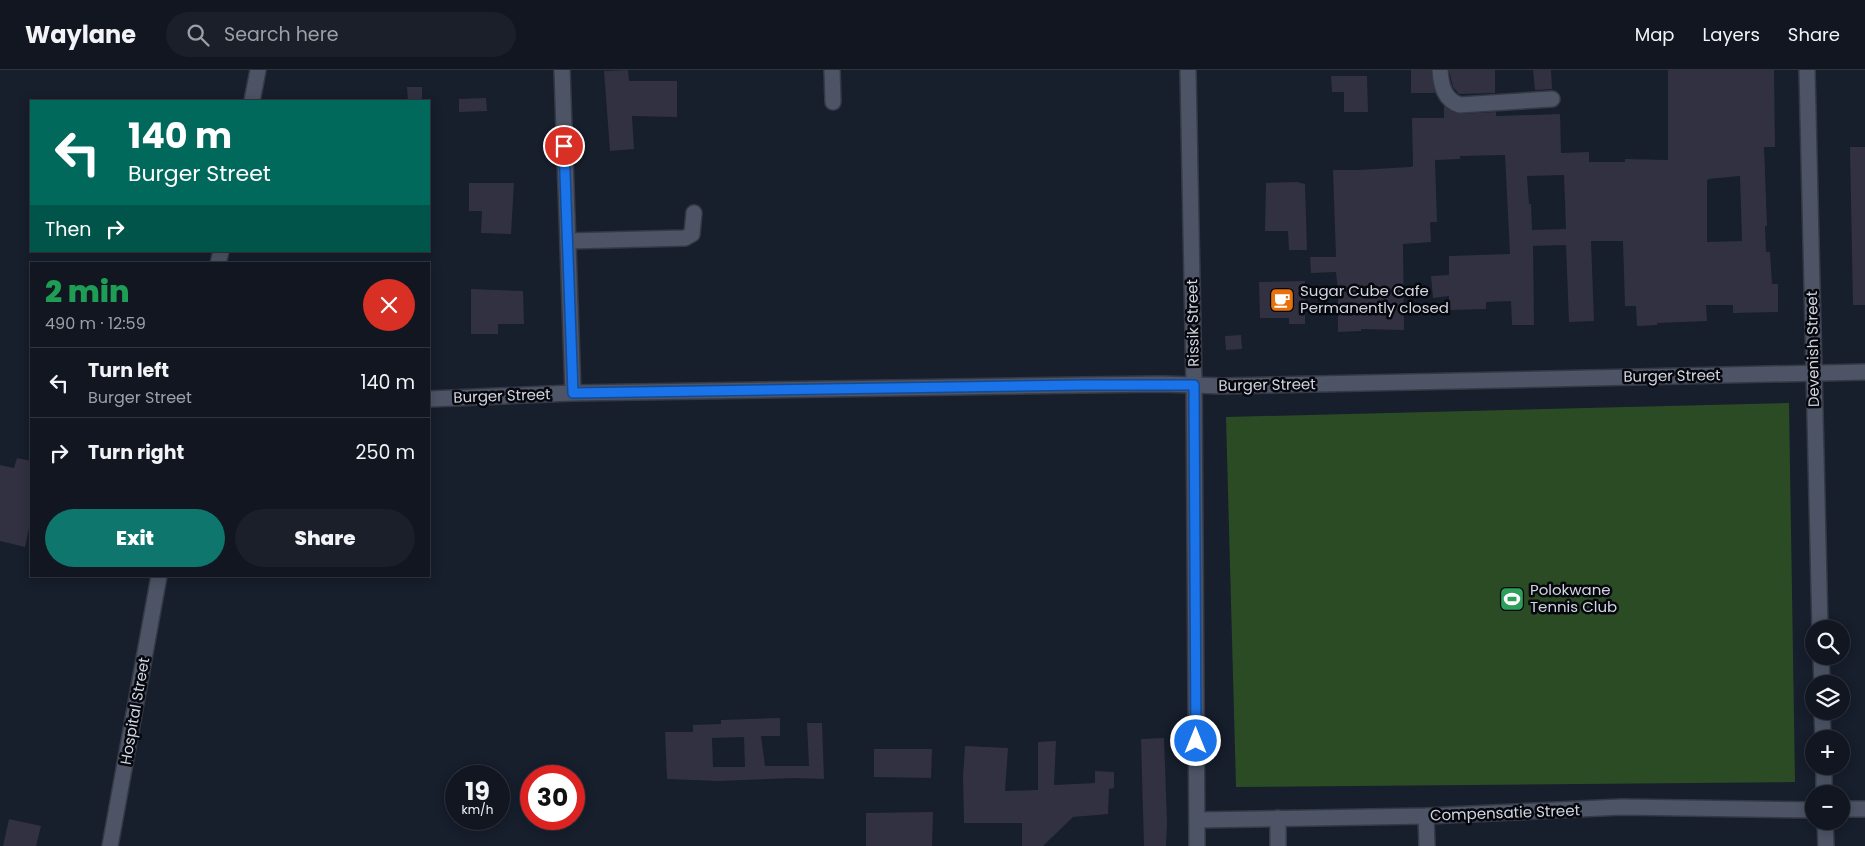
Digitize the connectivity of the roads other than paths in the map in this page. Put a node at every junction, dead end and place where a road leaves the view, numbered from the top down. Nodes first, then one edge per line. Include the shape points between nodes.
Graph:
1 (258, 70) edge
2 (562, 70) edge
3 (832, 70) edge
4 (1188, 70) edge
5 (1440, 70) edge
6 (1806, 70) edge
7 (1552, 99) dead end
8 (252, 100) edge
9 (833, 102) dead end
10 (694, 214) dead end
11 (568, 241) junction
12 (1814, 372) junction
13 (1865, 372) edge
14 (1194, 385) junction
15 (573, 393) junction
16 (430, 399) edge
17 (159, 577) edge
18 (1820, 620) edge
19 (1850, 809) edge
20 (1865, 809) edge
21 (1805, 810) edge
22 (1426, 816) junction
23 (1278, 818) junction
24 (1197, 820) junction
25 (1825, 830) edge
26 (110, 846) edge
27 (1198, 846) edge
28 (1278, 846) edge
29 (1427, 846) edge
30 (1826, 846) edge

1 - 8 street
2 - 11 street
3 - 9 street
4 - 14 street, Rissik Street
5 - 7 street via 1441,84 1452,103 1469,105
6 - 12 street, Devenish Street
10 - 11 street via 692,234 685,238
11 - 15 street
12 - 13 street, Burger Street
12 - 14 street, Burger Street
12 - 18 street, Devenish Street
14 - 15 street, Burger Street
14 - 24 street, Rissik Street
15 - 16 street, Burger Street
17 - 26 street, Hospital Street
19 - 20 street
21 - 22 street, Compensatie Street via 1622,807
22 - 23 street, Compensatie Street
22 - 29 street
23 - 24 street, Compensatie Street
23 - 28 street
24 - 27 street, Rissik Street
25 - 30 street

